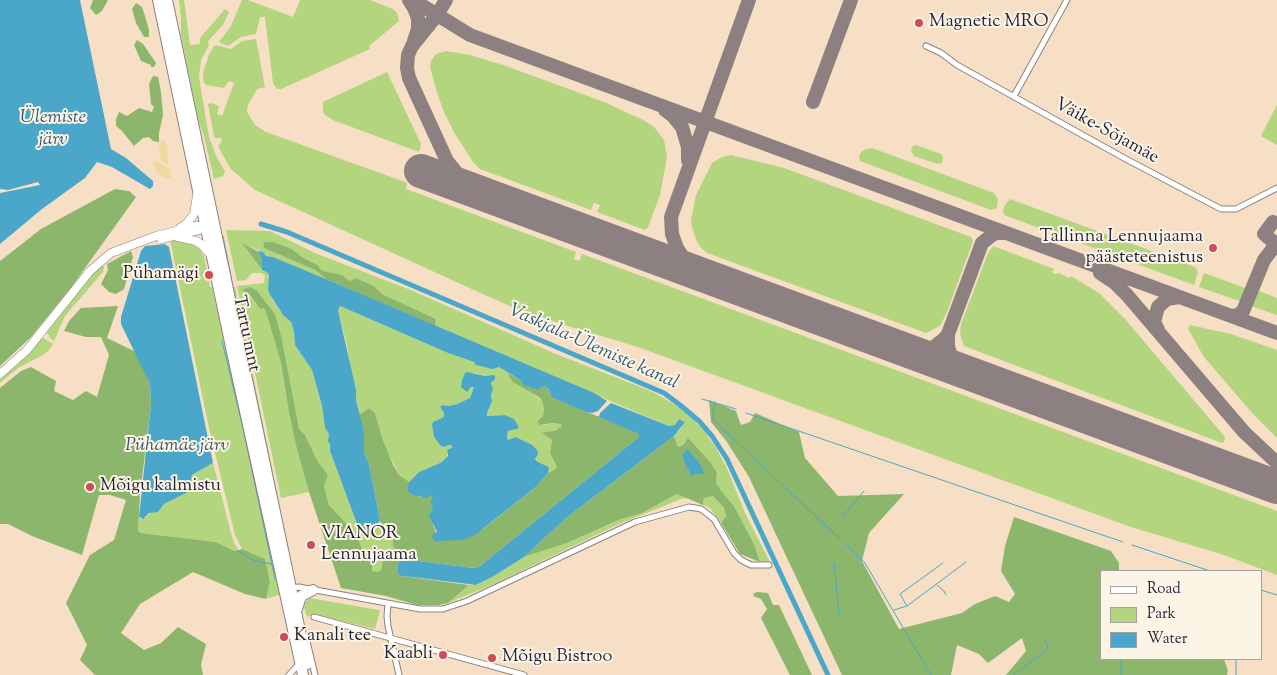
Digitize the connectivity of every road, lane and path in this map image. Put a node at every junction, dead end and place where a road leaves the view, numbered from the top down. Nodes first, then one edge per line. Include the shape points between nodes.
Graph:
1 (158, 0) edge
2 (168, 0) edge
3 (1067, 0) edge
4 (926, 46) dead end
5 (1014, 96) junction
6 (197, 186) junction
7 (1277, 188) edge
8 (209, 227) junction
9 (179, 230) junction
10 (173, 237) junction
11 (137, 242) junction
12 (212, 257) junction
13 (0, 374) edge
14 (769, 565) dead end
15 (287, 589) junction
16 (313, 590) junction
17 (388, 604) junction
18 (296, 613) junction
19 (314, 617) dead end
20 (299, 626) junction
21 (392, 638) junction
22 (300, 663) junction
23 (289, 675) edge
24 (303, 675) edge
25 (309, 675) edge
26 (315, 675) edge
27 (400, 675) edge
28 (524, 675) edge

1 - 6 highway, Tartu mnt
2 - 8 highway, Tartu mnt
3 - 5 street
4 - 5 street, Väike-Sõjamäe
5 - 7 street, Väike-Sõjamäe via 1221,209 1236,209
6 - 8 highway, Tartu mnt
6 - 9 street via 194,214
8 - 9 street
8 - 10 street
8 - 12 highway, Tartu mnt
8 - 15 highway, Tartu mnt
9 - 11 street
10 - 11 street
10 - 12 street via 196,241
11 - 13 street via 111,253 95,266 27,350
12 - 15 highway, Tartu mnt
14 - 17 street via 752,565 741,560 714,519 701,509 689,507 635,522 450,607 428,610
15 - 16 street
15 - 18 highway, Tartu mnt
15 - 22 highway, Tartu mnt
16 - 17 street
16 - 18 highway via 300,598
17 - 21 street
18 - 20 highway, Tartu mnt
19 - 21 street
20 - 25 highway, Tartu mnt
20 - 26 street via 306,636
21 - 27 street
21 - 28 street
22 - 23 street
22 - 24 highway, Tartu mnt

